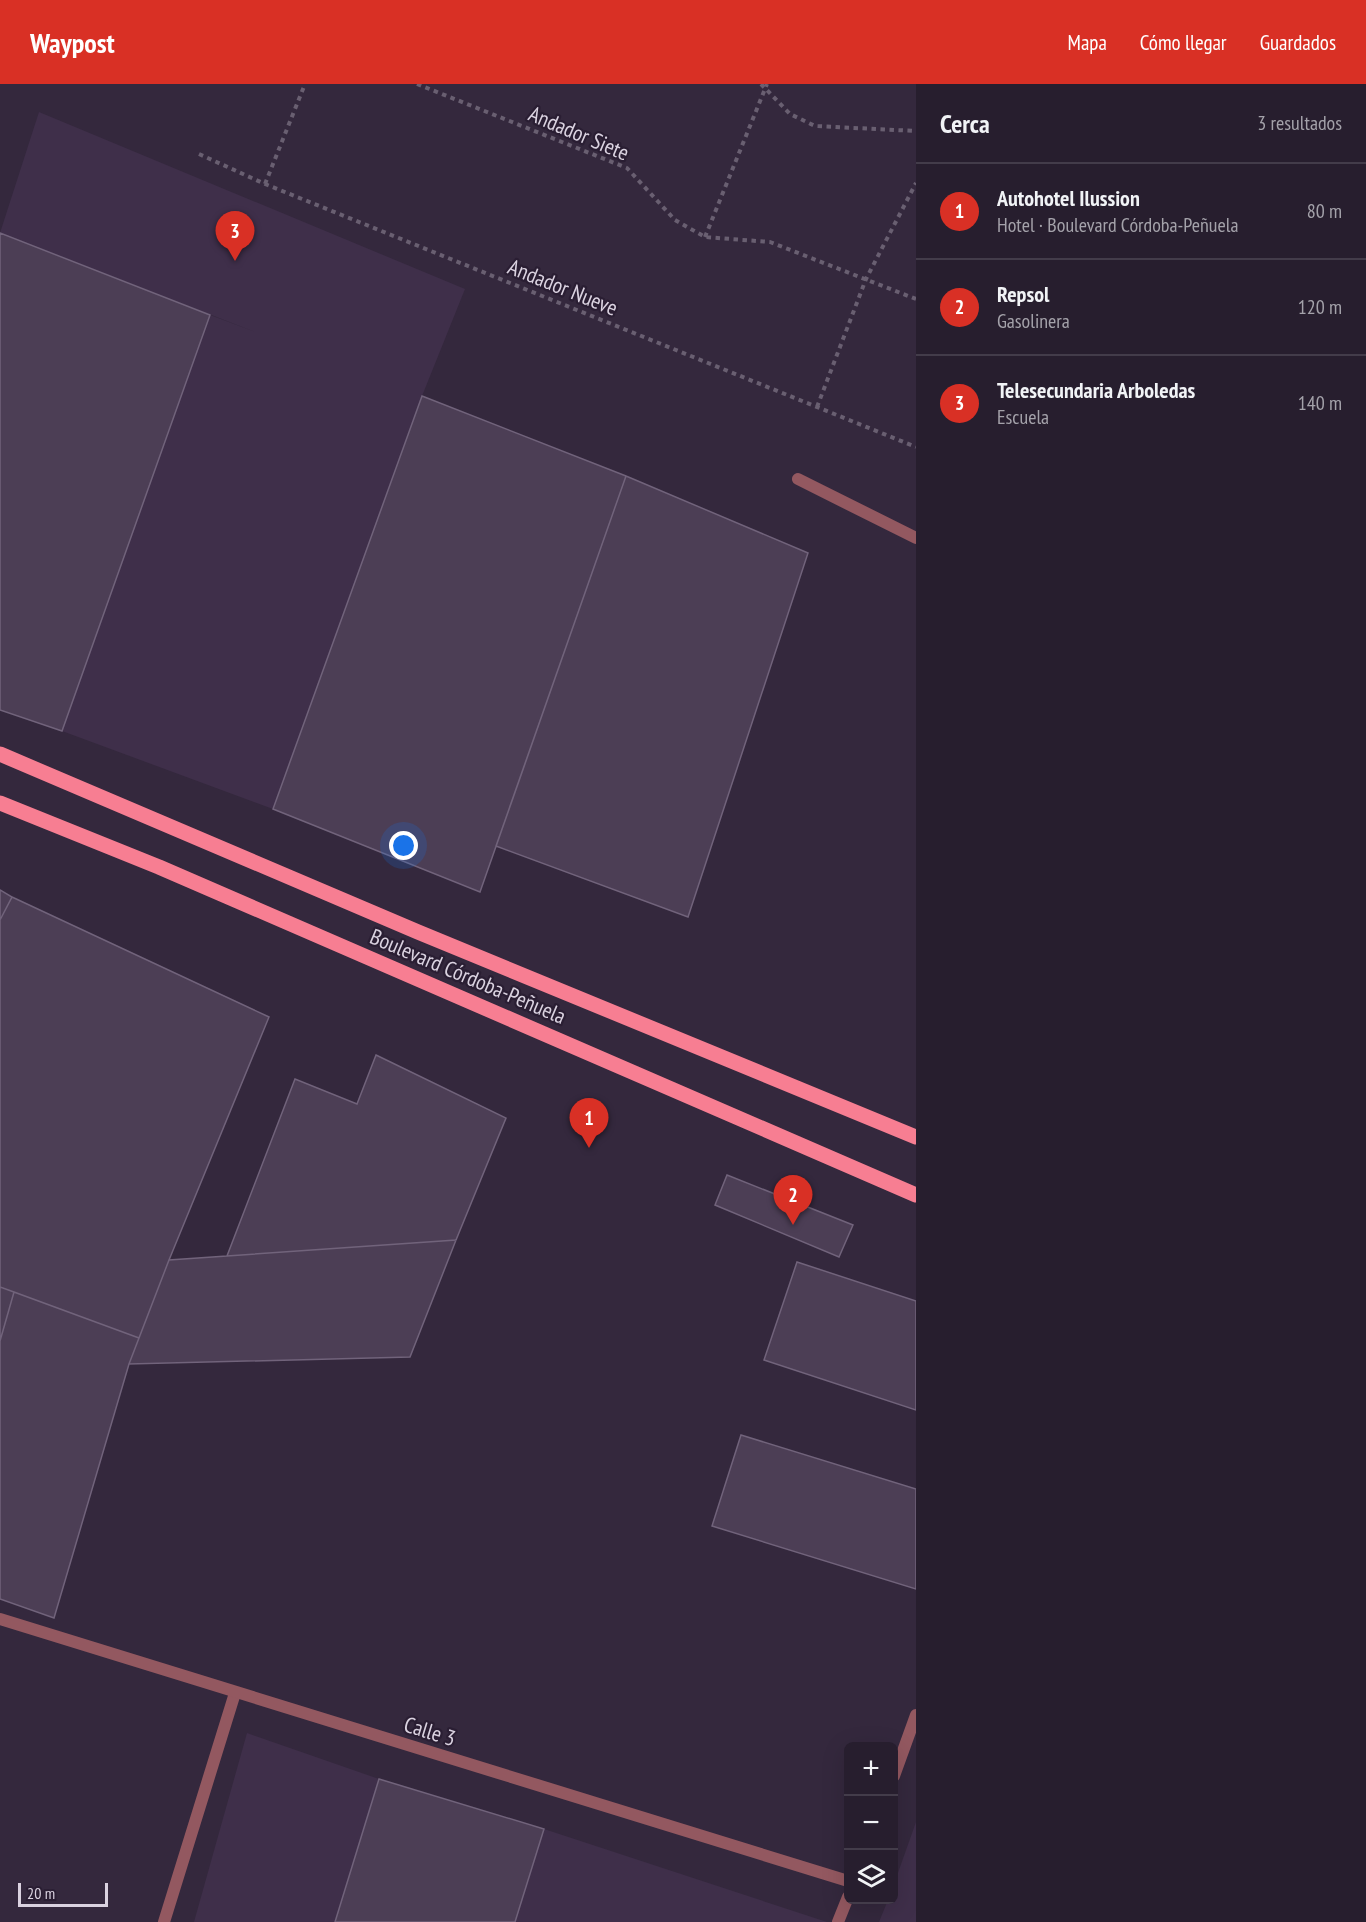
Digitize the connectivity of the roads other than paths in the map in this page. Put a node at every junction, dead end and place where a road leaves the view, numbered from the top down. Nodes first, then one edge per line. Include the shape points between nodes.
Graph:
1 (798, 479) dead end
2 (916, 538) edge
3 (0, 754) edge
4 (0, 803) edge
5 (916, 1137) edge
6 (916, 1195) edge
7 (0, 1619) edge
8 (235, 1693) junction
9 (916, 1715) edge
10 (898, 1765) edge
11 (844, 1879) edge
12 (846, 1904) edge
13 (164, 1922) edge
14 (838, 1922) edge

1 - 2 street
3 - 5 main road, Boulevard Córdoba-Peñuela
4 - 6 main road, Boulevard Córdoba-Peñuela via 159,867
7 - 8 street, Calle 3
8 - 11 street, Calle 3
8 - 13 street
9 - 10 street
12 - 14 street

